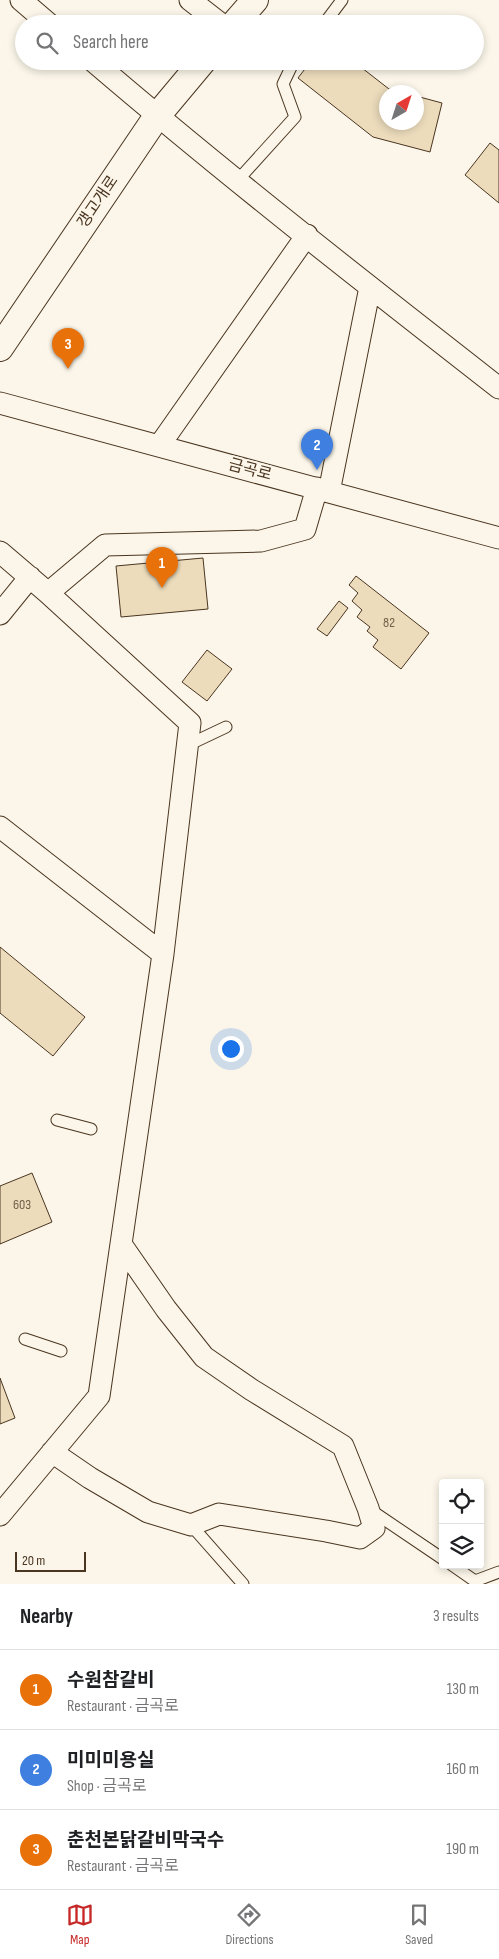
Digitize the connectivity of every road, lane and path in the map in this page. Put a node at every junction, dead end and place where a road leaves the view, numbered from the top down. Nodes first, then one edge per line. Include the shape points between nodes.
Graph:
1 (21, 0) edge
2 (190, 0) edge
3 (255, 0) edge
4 (342, 0) edge
5 (38, 15) edge
6 (209, 15) edge
7 (242, 15) edge
8 (331, 15) edge
9 (103, 70) edge
10 (195, 70) edge
11 (290, 70) edge
12 (157, 116) junction
13 (238, 180) junction
14 (307, 235) junction
15 (370, 287) junction
16 (0, 348) edge
17 (499, 388) edge
18 (0, 402) edge
19 (159, 446) junction
20 (323, 490) junction
21 (499, 538) edge
22 (0, 552) edge
23 (30, 578) junction
24 (48, 593) junction
25 (0, 614) edge
26 (226, 727) dead end
27 (188, 745) junction
28 (0, 827) edge
29 (163, 954) junction
30 (57, 1120) dead end
31 (91, 1129) dead end
32 (121, 1244) junction
33 (25, 1339) dead end
34 (61, 1351) dead end
35 (52, 1452) junction
36 (368, 1508) junction
37 (0, 1515) edge
38 (191, 1525) junction
39 (439, 1556) edge
40 (458, 1569) edge
41 (499, 1572) edge
42 (243, 1584) edge

1 - 5 street
2 - 6 street
3 - 7 street
4 - 8 lane
9 - 12 street
10 - 12 street, 갱고개로
11 - 13 lane via 283,84 295,117
12 - 13 street
12 - 16 street, 갱고개로
13 - 14 street
14 - 15 street
14 - 19 street
15 - 17 street
15 - 20 street
18 - 19 street, 금곡로
19 - 20 street, 금곡로
20 - 21 street, 금곡로
20 - 24 street via 305,529 261,541 105,545
22 - 23 street
23 - 24 street
23 - 25 street
24 - 27 street via 190,723
26 - 27 lane
27 - 29 street
28 - 29 street
29 - 32 street
30 - 31 lane
32 - 35 street via 99,1396
32 - 36 street via 204,1357 343,1446
33 - 34 lane
35 - 37 street
35 - 38 street via 148,1512
36 - 38 street via 374,1528 360,1538 218,1514
36 - 39 lane
38 - 42 lane
40 - 41 lane via 475,1581

